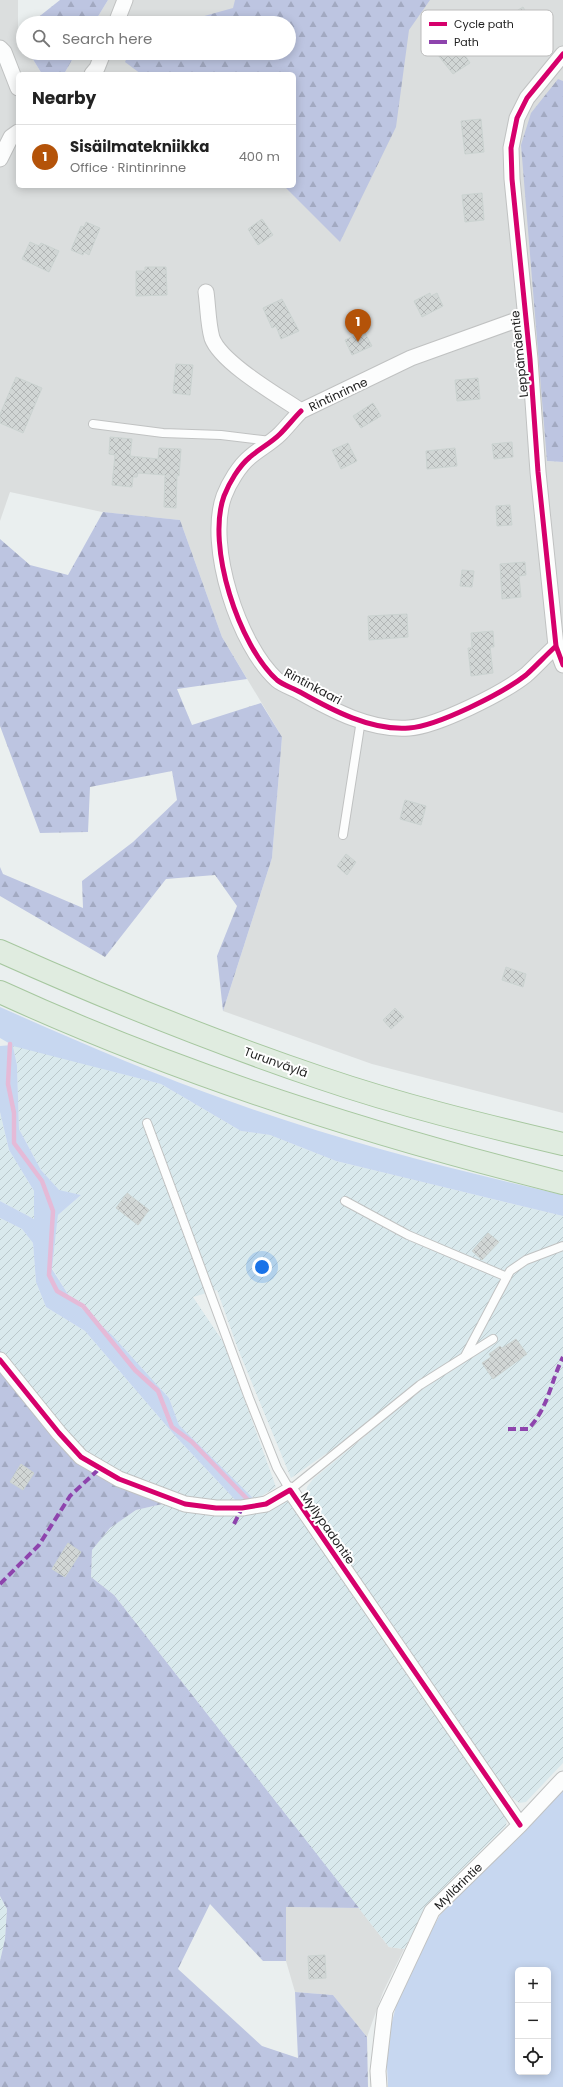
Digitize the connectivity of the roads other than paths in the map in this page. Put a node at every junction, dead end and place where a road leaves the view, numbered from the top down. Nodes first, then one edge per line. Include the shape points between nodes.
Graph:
1 (125, 0) edge
2 (119, 16) edge
3 (0, 48) edge
4 (563, 54) edge
5 (100, 60) edge
6 (94, 72) edge
7 (16, 83) edge
8 (16, 133) edge
9 (0, 159) edge
10 (206, 292) dead end
11 (525, 316) junction
12 (301, 411) junction
13 (93, 424) dead end
14 (272, 441) junction
15 (556, 646) junction
16 (563, 665) edge
17 (361, 720) junction
18 (343, 835) dead end
19 (0, 951) edge
20 (0, 992) edge
21 (147, 1123) dead end
22 (563, 1144) edge
23 (563, 1183) edge
24 (345, 1201) dead end
25 (563, 1246) edge
26 (507, 1277) junction
27 (493, 1339) dead end
28 (465, 1357) junction
29 (0, 1360) edge
30 (290, 1490) junction
31 (563, 1779) edge
32 (520, 1825) junction
33 (379, 2087) edge

1 - 2 street
3 - 7 street
4 - 11 street, Leppämäentie via 528,98 517,118 511,148
5 - 6 street
8 - 9 street via 11,137
10 - 12 street, Rintinrinne via 212,338 226,356 251,377
11 - 12 street, Rintinrinne via 411,358
11 - 15 street, Leppämäentie
12 - 14 street, Rintinkaari
13 - 14 lane via 163,433 221,435
14 - 17 street, Rintinkaari via 248,458 224,496 218,544 231,595 241,626 257,655 278,680 341,713
15 - 16 street, Leppämäentie
15 - 17 street, Rintinkaari via 503,691 434,723 409,728 378,725
17 - 18 lane
19 - 22 highway, Turunväylä via 159,1019 322,1079 467,1122
20 - 23 highway via 148,1054 318,1115 469,1159
21 - 30 lane via 249,1398 277,1468
24 - 26 lane via 408,1235
25 - 26 lane via 526,1260 510,1271
26 - 28 lane
27 - 28 lane
28 - 30 lane via 420,1384
29 - 30 street, Myllypadontie via 58,1433 81,1457 119,1479 185,1504 216,1508 242,1508 266,1504
30 - 32 street, Myllypadontie
31 - 32 street, Myllärintie
32 - 33 street, Myllärintie via 432,1911 386,2011 378,2071

